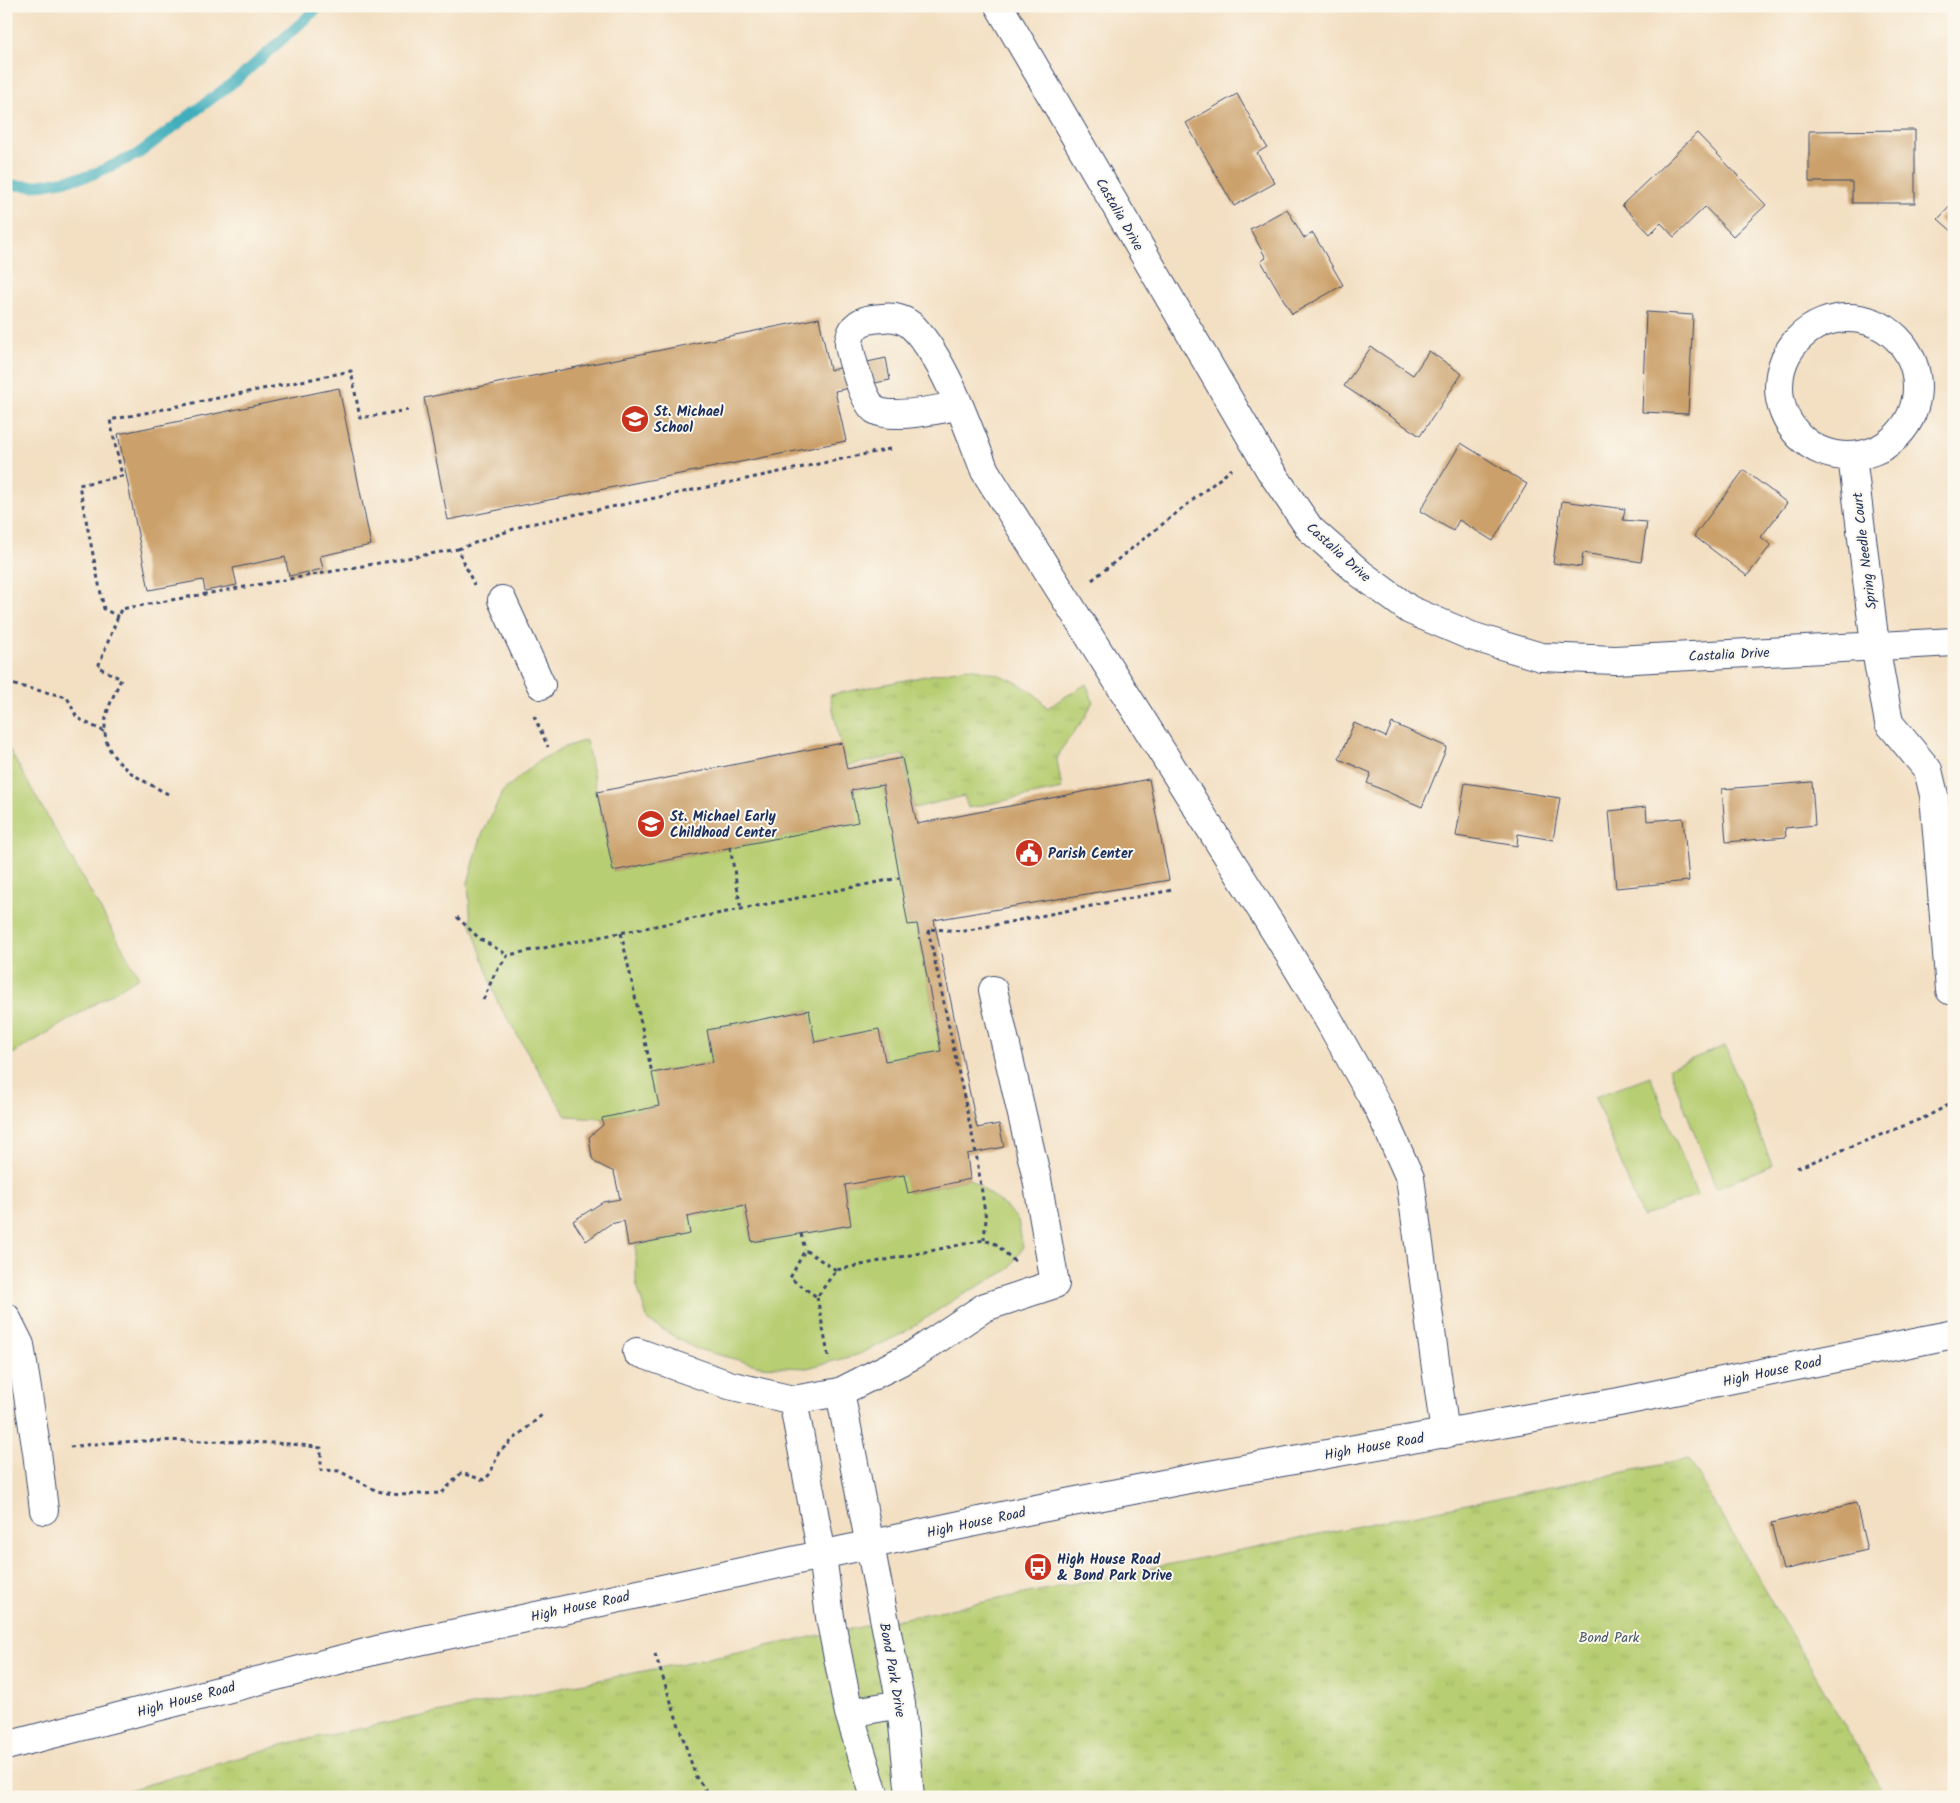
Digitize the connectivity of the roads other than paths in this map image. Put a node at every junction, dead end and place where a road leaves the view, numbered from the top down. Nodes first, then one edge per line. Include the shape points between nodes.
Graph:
1 (999, 6) edge
2 (958, 406) dead end
3 (1852, 456) junction
4 (502, 600) dead end
5 (1954, 642) edge
6 (1875, 645) junction
7 (541, 685) dead end
8 (993, 990) dead end
9 (1950, 990) dead end
10 (6, 1317) edge
11 (1954, 1334) edge
12 (637, 1352) dead end
13 (836, 1380) junction
14 (793, 1400) junction
15 (1445, 1434) junction
16 (44, 1510) dead end
17 (870, 1544) junction
18 (822, 1555) junction
19 (901, 1704) junction
20 (849, 1713) junction
21 (6, 1746) edge
22 (875, 1797) edge
23 (910, 1797) edge

1 - 6 street, Castalia Drive via 1270,470 1310,529 1360,574 1410,610 1471,636 1541,657 1615,660
2 - 15 street via 985,471 1280,939 1380,1111 1410,1178
3 - 3 street via 1874,451 1894,439 1904,428 1916,400 1918,378 1911,356 1898,338 1880,325 1858,317 1836,318 1813,326 1795,341 1783,361 1778,384 1780,407 1791,428 1808,444 1829,454
3 - 6 street, Spring Needle Court
4 - 7 street
5 - 6 street, Castalia Drive
6 - 9 street, Spring Needle Court via 1889,723 1928,770 1934,796
8 - 13 street via 1037,1179 1055,1284 985,1307 913,1355
10 - 16 street via 20,1344
11 - 15 street, High House Road via 1637,1399
12 - 14 street via 729,1385
13 - 14 street
13 - 17 street, Bond Park Drive
14 - 18 street
15 - 17 street, High House Road via 1204,1476
17 - 18 street, High House Road
17 - 19 street, Bond Park Drive
18 - 20 street via 830,1617
18 - 21 street, High House Road via 377,1650
19 - 20 street
19 - 23 street, Bond Park Drive
20 - 22 street

